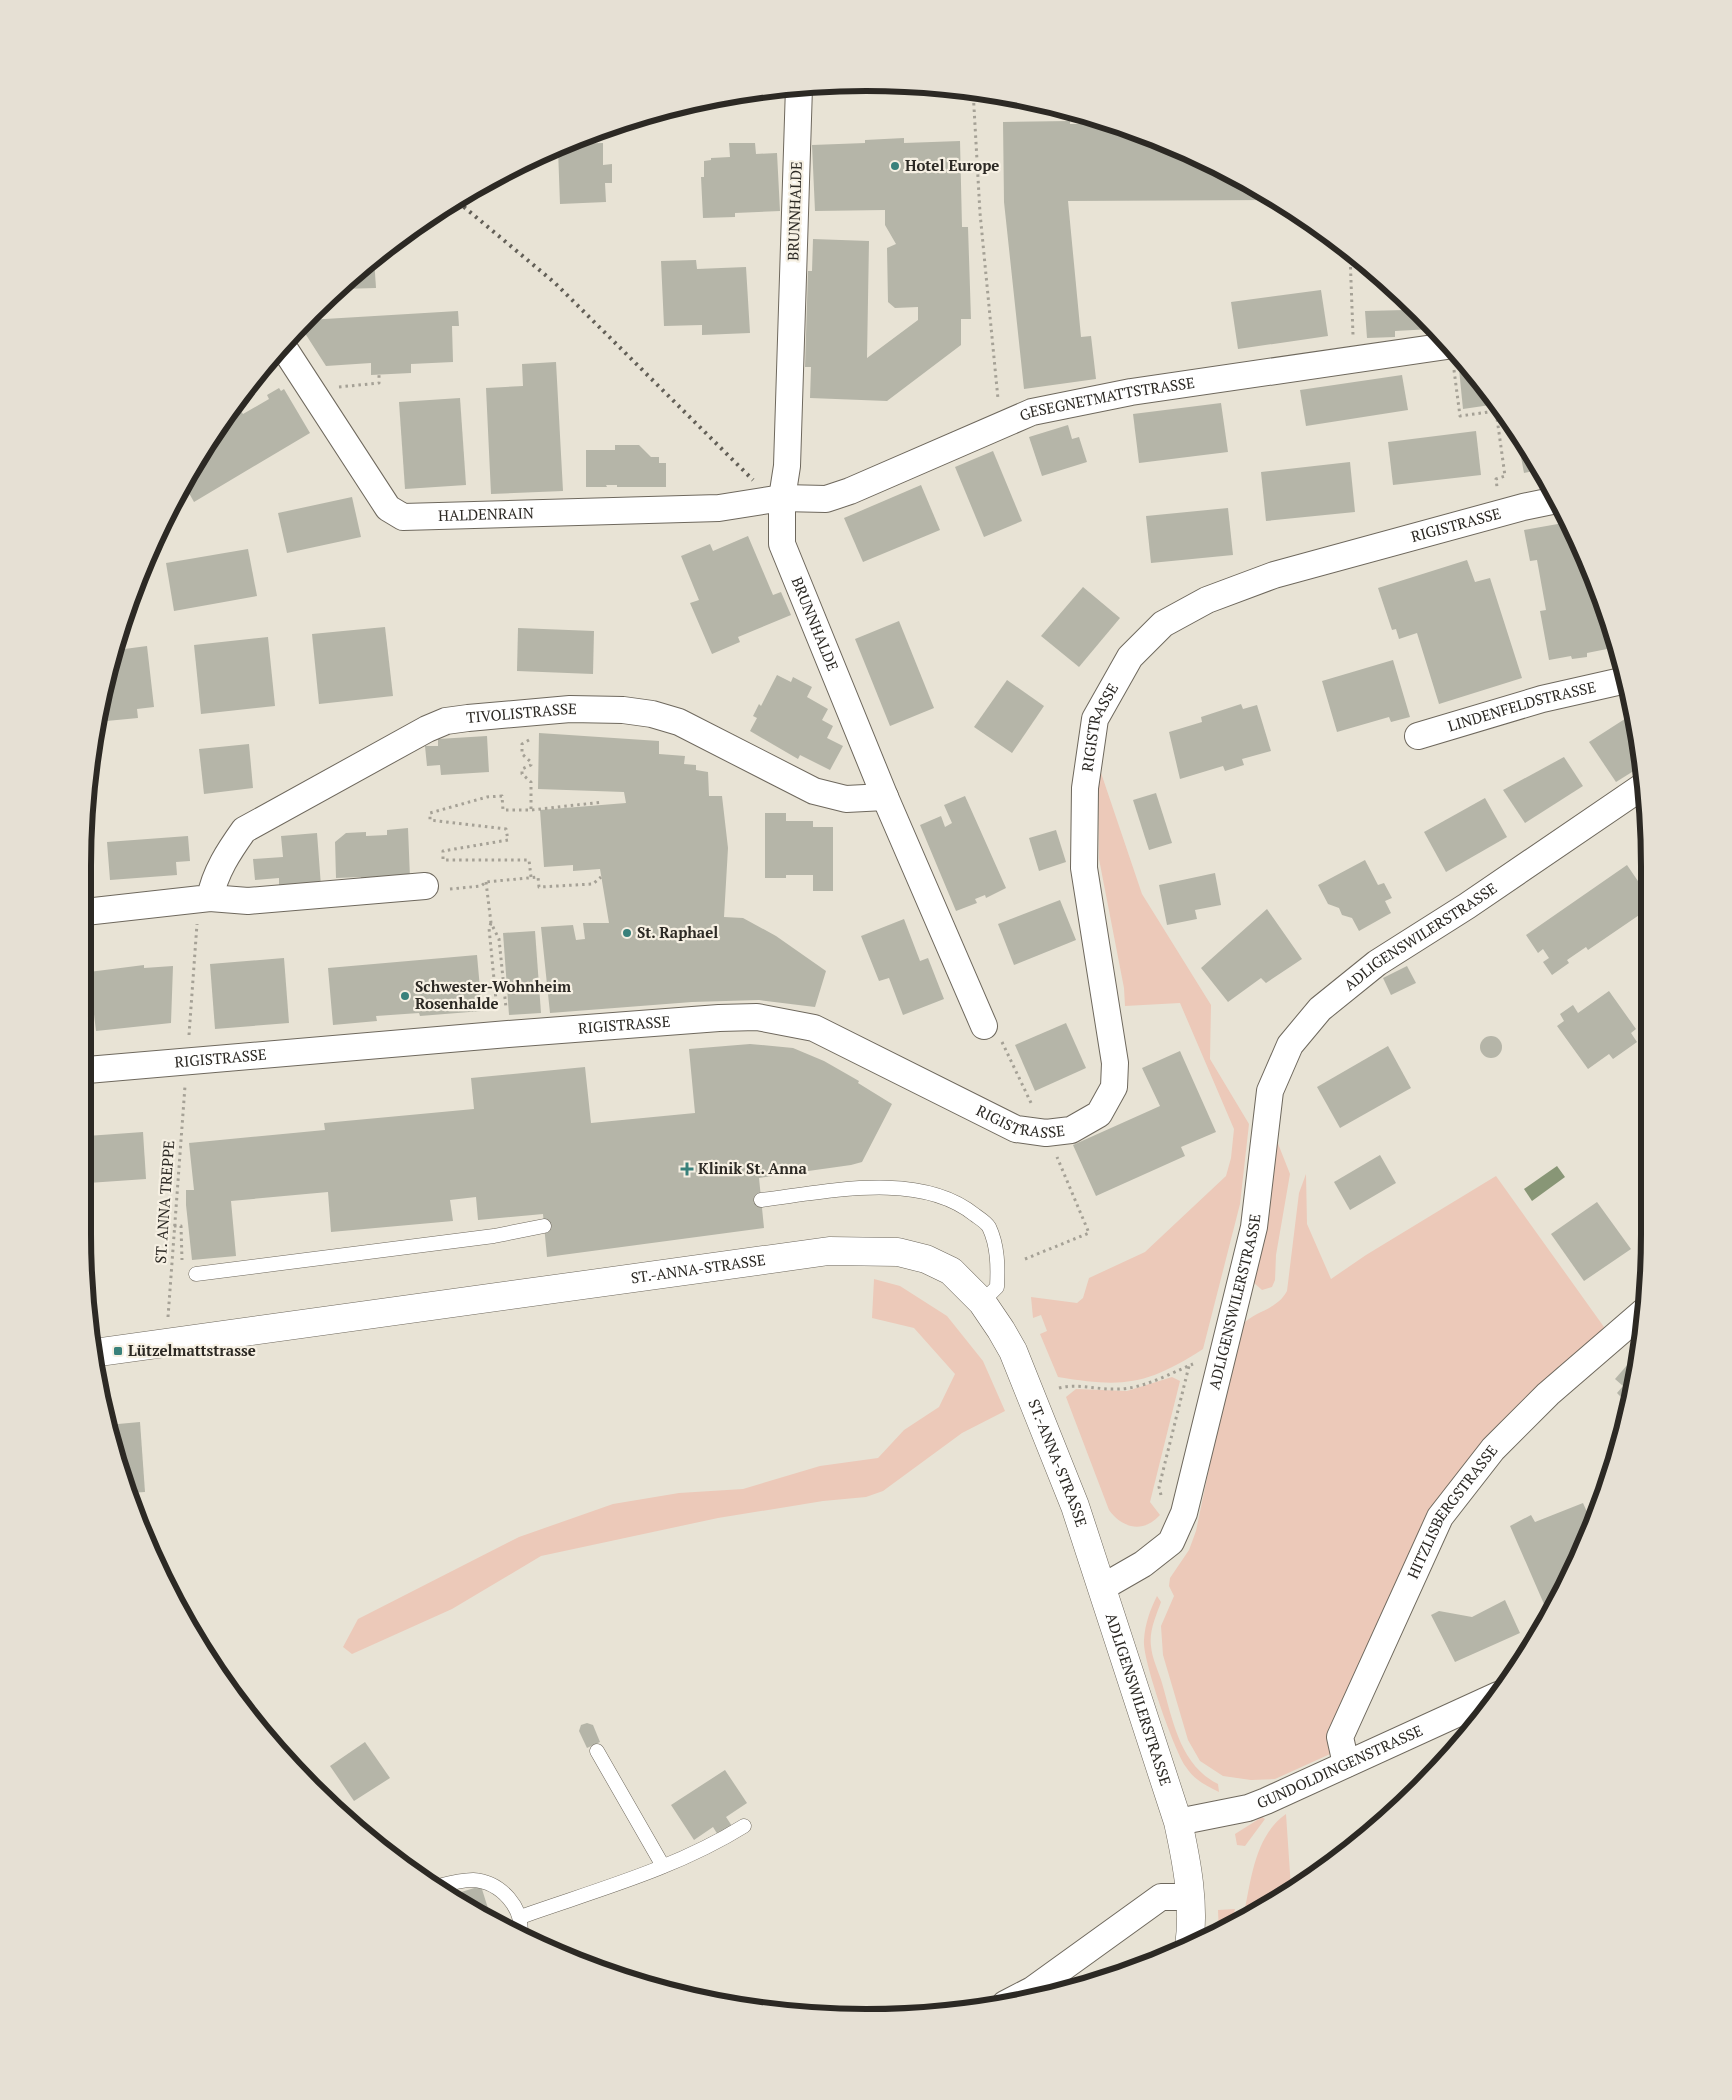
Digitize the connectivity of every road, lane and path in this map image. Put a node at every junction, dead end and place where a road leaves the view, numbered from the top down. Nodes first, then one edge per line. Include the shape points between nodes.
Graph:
1 (798, 95) edge
2 (974, 99) edge
3 (1350, 261) edge
4 (1353, 338) dead end
5 (1441, 347) edge
6 (287, 352) edge
7 (1455, 373) dead end
8 (379, 375) dead end
9 (311, 390) junction
10 (998, 406) dead end
11 (1493, 411) edge
12 (1497, 417) edge
13 (1505, 487) dead end
14 (782, 498) junction
15 (1549, 502) edge
16 (1618, 682) edge
17 (528, 712) junction
18 (1418, 736) dead end
19 (1637, 790) edge
20 (884, 797) junction
21 (603, 802) dead end
22 (531, 810) junction
23 (602, 877) dead end
24 (531, 878) junction
25 (486, 882) junction
26 (425, 886) joint
27 (210, 898) junction
28 (91, 911) edge
29 (198, 921) dead end
30 (491, 923) junction
31 (503, 1024) junction
32 (984, 1026) joint
33 (189, 1043) dead end
34 (91, 1070) edge
35 (185, 1080) dead end
36 (1034, 1108) dead end
37 (1055, 1152) dead end
38 (761, 1200) dead end
39 (174, 1226) junction
40 (544, 1226) dead end
41 (1025, 1259) dead end
42 (196, 1274) joint
43 (982, 1302) junction
44 (1636, 1318) edge
45 (168, 1325) dead end
46 (101, 1353) edge
47 (1197, 1363) dead end
48 (1189, 1366) junction
49 (1059, 1388) dead end
50 (1163, 1504) dead end
51 (1103, 1587) junction
52 (1484, 1701) edge
53 (597, 1750) dead end
54 (1346, 1764) junction
55 (1178, 1822) junction
56 (744, 1826) dead end
57 (663, 1866) junction
58 (447, 1885) edge
59 (1190, 1897) junction
60 (520, 1916) junction
61 (520, 1927) edge
62 (1188, 1938) edge
63 (1031, 1991) edge

1 - 14 street, BRUNNHALDE via 787,466
2 - 10 path via 980,213
3 - 4 path
5 - 14 street, GESEGNETMATTSTRASSE via 1131,392 1032,412 850,491 826,499
6 - 9 street, HALDENRAIN
7 - 11 path via 1460,416
8 - 9 path via 379,383
9 - 14 street, HALDENRAIN via 388,508 402,517 719,508
12 - 13 path via 1505,476 1496,479 1498,489
14 - 20 street, BRUNNHALDE via 782,544
15 - 31 street, RIGISTRASSE via 1274,575 1207,600 1163,624 1130,657 1096,719 1085,788 1084,868 1115,1063 1114,1087 1099,1114 1071,1130 1046,1133 1016,1129 814,1028 757,1017
16 - 18 street, LINDENFELDSTRASSE via 1542,699
17 - 20 street, TIVOLISTRASSE via 570,709 652,714 679,722 814,791 846,799
17 - 22 path via 529,740 522,744 522,754 531,765 522,770 522,774 531,782
17 - 27 street, TIVOLISTRASSE via 446,721 268,815 244,830 213,882
19 - 51 street, ADLIGENSWILERSTRASSE via 1377,963 1320,1009 1290,1045 1270,1091 1254,1228 1184,1513 1171,1542 1143,1564
20 - 32 street, BRUNNHALDE
21 - 22 path
22 - 24 path via 503,810 502,796 487,797 430,813 430,820 506,829 508,840 443,851 443,860 528,860
23 - 24 path via 593,884 539,887 538,877
24 - 25 path
25 - 26 path via 481,886 433,890
25 - 30 path
26 - 27 street via 248,901
27 - 28 street
29 - 33 path
30 - 31 path via 489,928
30 - 31 path via 498,933
31 - 34 street, RIGISTRASSE
32 - 36 path via 998,1033
35 - 39 path, ST. ANNA TREPPE
37 - 41 path via 1089,1233
38 - 43 lane via 868,1187 924,1191 961,1203 988,1226 997,1255 997,1287
39 - 42 path via 181,1226 183,1275
39 - 45 path, ST. ANNA TREPPE
40 - 42 lane via 494,1236
43 - 46 main road, ST.-ANNA-STRASSE via 951,1271 926,1259 898,1252 829,1251
43 - 51 main road, ST.-ANNA-STRASSE via 1013,1350 1075,1506
44 - 54 street, HITZLISBERGSTRASSE via 1548,1394 1493,1449 1440,1517 1340,1737
47 - 48 path
48 - 49 path via 1146,1384 1119,1389
48 - 50 path via 1159,1487
51 - 55 main road, ADLIGENSWILERSTRASSE
52 - 54 street, GUNDOLDINGENSTRASSE
53 - 57 lane
54 - 55 street, GUNDOLDINGENSTRASSE via 1248,1808
55 - 59 main road, ADLIGENSWILERSTRASSE via 1189,1870
56 - 57 lane via 706,1848
57 - 60 lane
58 - 60 lane via 471,1880 483,1882 504,1893
59 - 62 main road, ADLIGENSWILERSTRASSE
59 - 63 street via 1161,1896
60 - 61 lane

